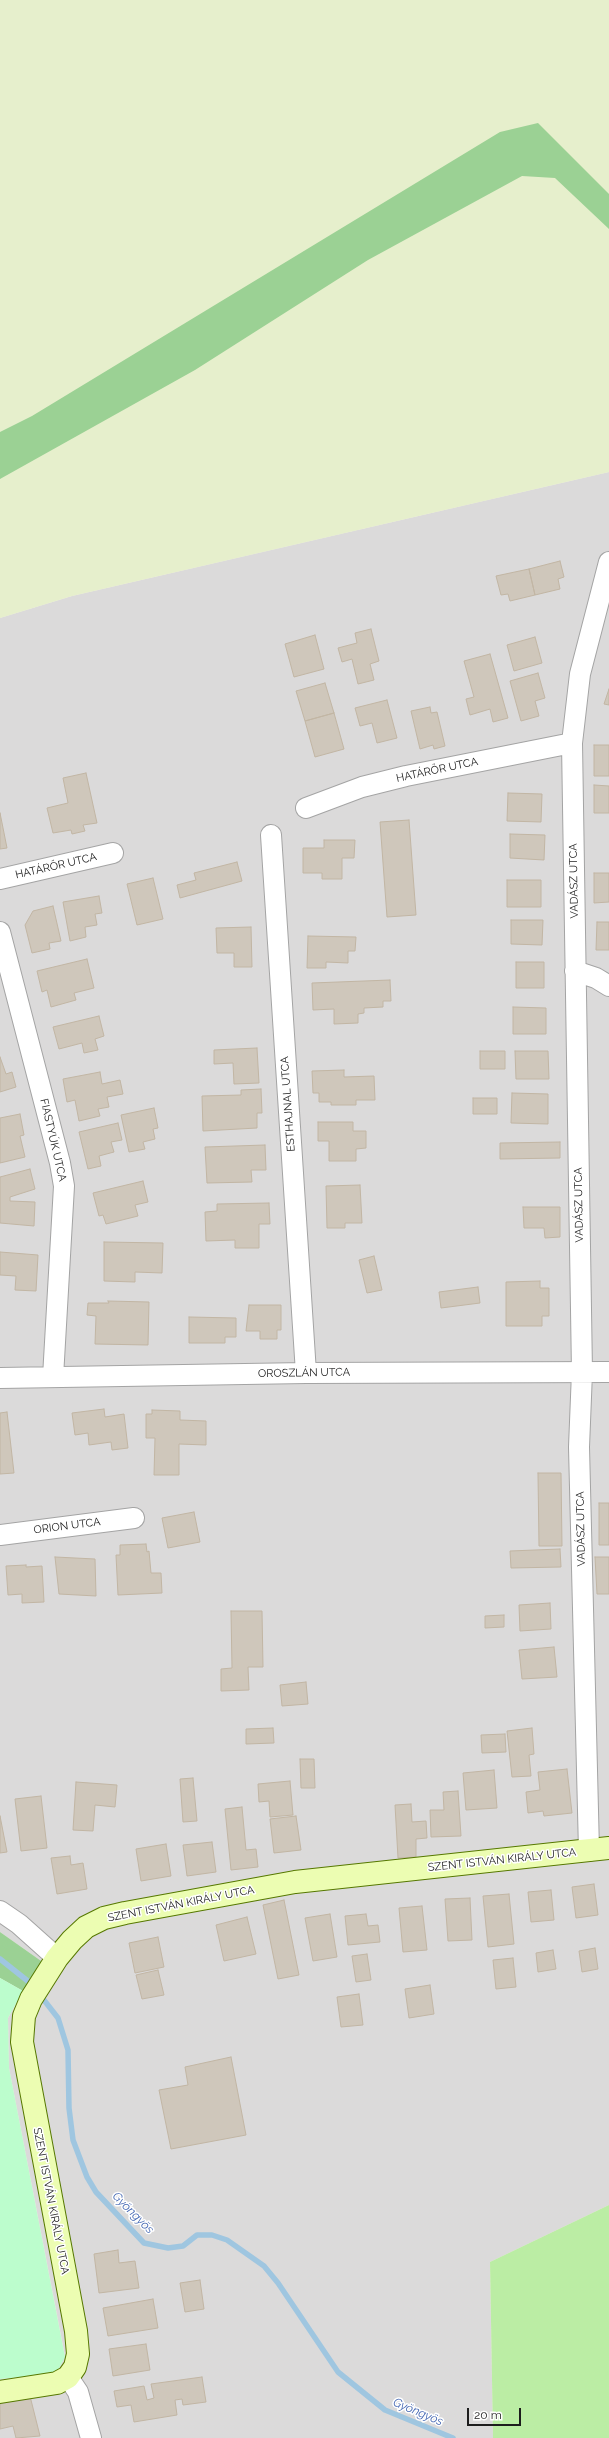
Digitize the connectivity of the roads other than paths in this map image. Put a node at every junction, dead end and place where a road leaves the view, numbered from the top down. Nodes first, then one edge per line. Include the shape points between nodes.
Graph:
1 (609, 562) edge
2 (572, 743) junction
3 (306, 808) dead end
4 (271, 835) dead end
5 (113, 853) dead end
6 (0, 879) edge
7 (0, 932) edge
8 (575, 971) junction
9 (609, 986) edge
10 (582, 1372) junction
11 (609, 1372) edge
12 (306, 1373) junction
13 (53, 1377) junction
14 (0, 1378) edge
15 (134, 1518) dead end
16 (0, 1535) edge
17 (599, 1849) edge
18 (0, 1910) edge
19 (57, 1958) junction
20 (68, 2377) junction
21 (0, 2392) edge
22 (91, 2438) edge

1 - 2 street, VADÁSZ UTCA via 580,674
2 - 3 street, HATÁRŐR UTCA via 406,776 362,787
2 - 8 street, VADÁSZ UTCA
4 - 12 street, ESTHAJNAL UTCA
5 - 6 street, HATÁRŐR UTCA
7 - 13 street, FIASTYÚK UTCA via 64,1186
8 - 9 street via 596,978
8 - 10 street, VADÁSZ UTCA
10 - 11 street, OROSZLÁN UTCA
10 - 12 street, OROSZLÁN UTCA
10 - 17 street, VADÁSZ UTCA via 580,1455
12 - 13 street, OROSZLÁN UTCA
13 - 14 street, OROSZLÁN UTCA
15 - 16 street, ORION UTCA
17 - 19 street, SZENT ISTVÁN KIRÁLY UTCA via 332,1877 125,1913 104,1918 86,1927
18 - 19 street via 20,1924
19 - 20 street, SZENT ISTVÁN KIRÁLY UTCA via 24,2016 22,2042 76,2331 78,2354 75,2367
20 - 21 street via 57,2383
20 - 22 street via 78,2392

